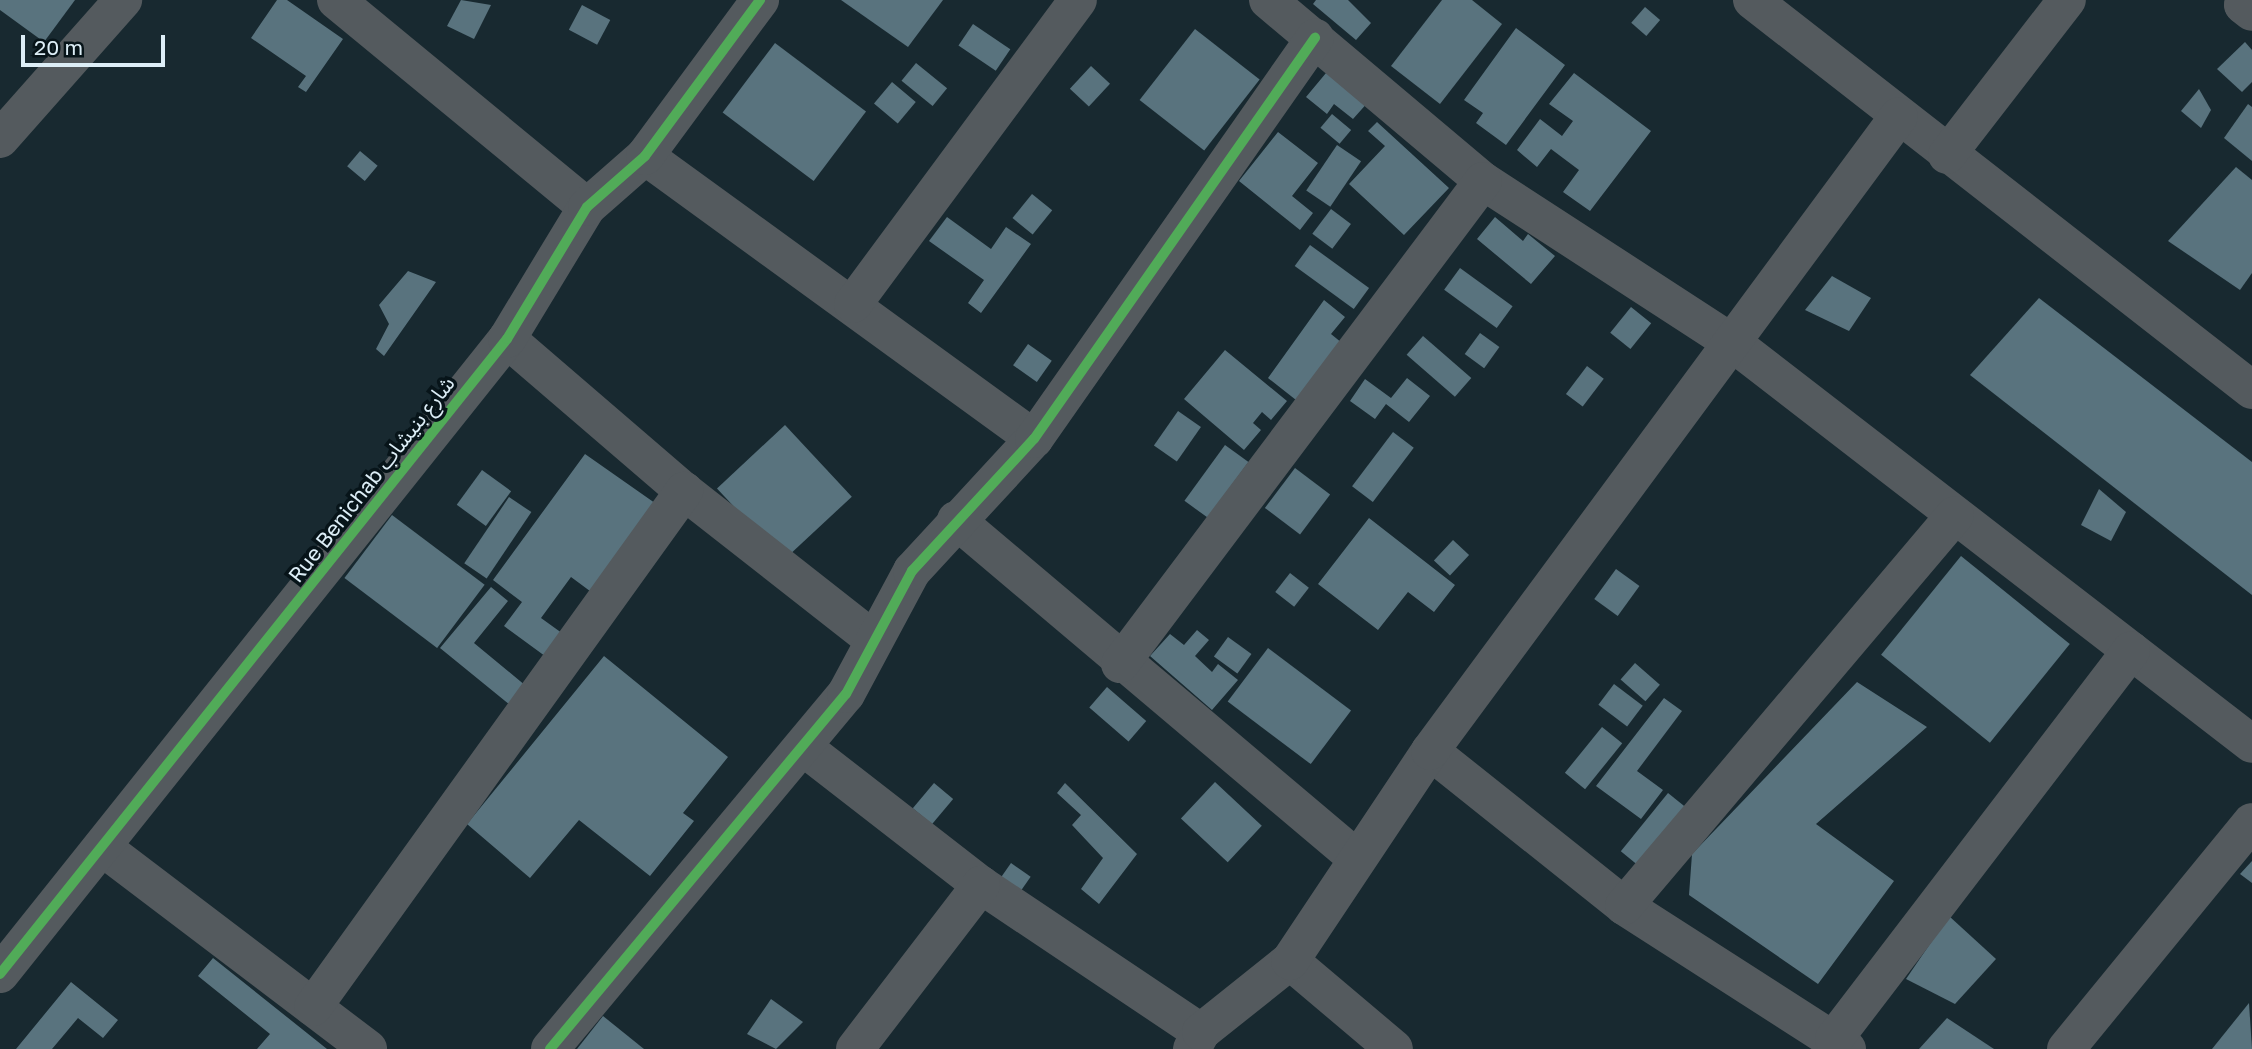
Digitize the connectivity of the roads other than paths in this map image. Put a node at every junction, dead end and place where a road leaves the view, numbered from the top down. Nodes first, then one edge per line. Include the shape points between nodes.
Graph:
1 (123, 0) edge
2 (336, 0) edge
3 (760, 0) edge
4 (1078, 0) edge
5 (1268, 0) edge
6 (1752, 0) edge
7 (2067, 0) edge
8 (1315, 37) junction
9 (1899, 116) junction
10 (0, 138) edge
11 (1947, 155) junction
12 (645, 156) junction
13 (1483, 181) junction
14 (587, 207) junction
15 (853, 304) junction
16 (507, 339) junction
17 (1734, 344) junction
18 (2252, 390) edge
19 (1034, 439) junction
20 (684, 491) junction
21 (1955, 515) junction
22 (956, 520) junction
23 (873, 639) junction
24 (2131, 651) junction
25 (1120, 664) junction
26 (2252, 744) edge
27 (803, 747) junction
28 (1430, 751) junction
29 (2252, 822) edge
30 (102, 847) junction
31 (1355, 857) junction
32 (981, 885) junction
33 (1624, 906) junction
34 (1290, 961) junction
35 (0, 974) edge
36 (313, 1007) junction
37 (1197, 1040) edge
38 (1841, 1044) edge
39 (368, 1049) edge
40 (550, 1049) edge
41 (855, 1049) edge
42 (1394, 1049) edge
43 (2066, 1049) edge

1 - 10 street
2 - 14 street
3 - 12 street, Rue Benichab شارع بنيشاب
4 - 15 street
5 - 8 street
6 - 9 street
7 - 11 street
8 - 13 street
8 - 19 street
9 - 11 street
9 - 17 street
11 - 18 street
12 - 14 street, Rue Benichab شارع بنيشاب
12 - 15 street
13 - 17 street
13 - 25 street
14 - 16 street, Rue Benichab شارع بنيشاب
15 - 19 street
16 - 20 street
16 - 30 street, Rue Benichab شارع بنيشاب
17 - 21 street
17 - 28 street
19 - 22 street
20 - 23 street
20 - 36 street
21 - 24 street
21 - 33 street
22 - 23 street via 912,571
22 - 25 street
23 - 27 street via 846,694
24 - 26 street
24 - 38 street
25 - 31 street
27 - 32 street
27 - 40 street
28 - 31 street
28 - 33 street
29 - 43 street
30 - 35 street, Rue Benichab شارع بنيشاب
30 - 36 street
31 - 34 street
32 - 37 street
32 - 41 street
33 - 38 street
34 - 37 street
34 - 42 street
36 - 39 street

